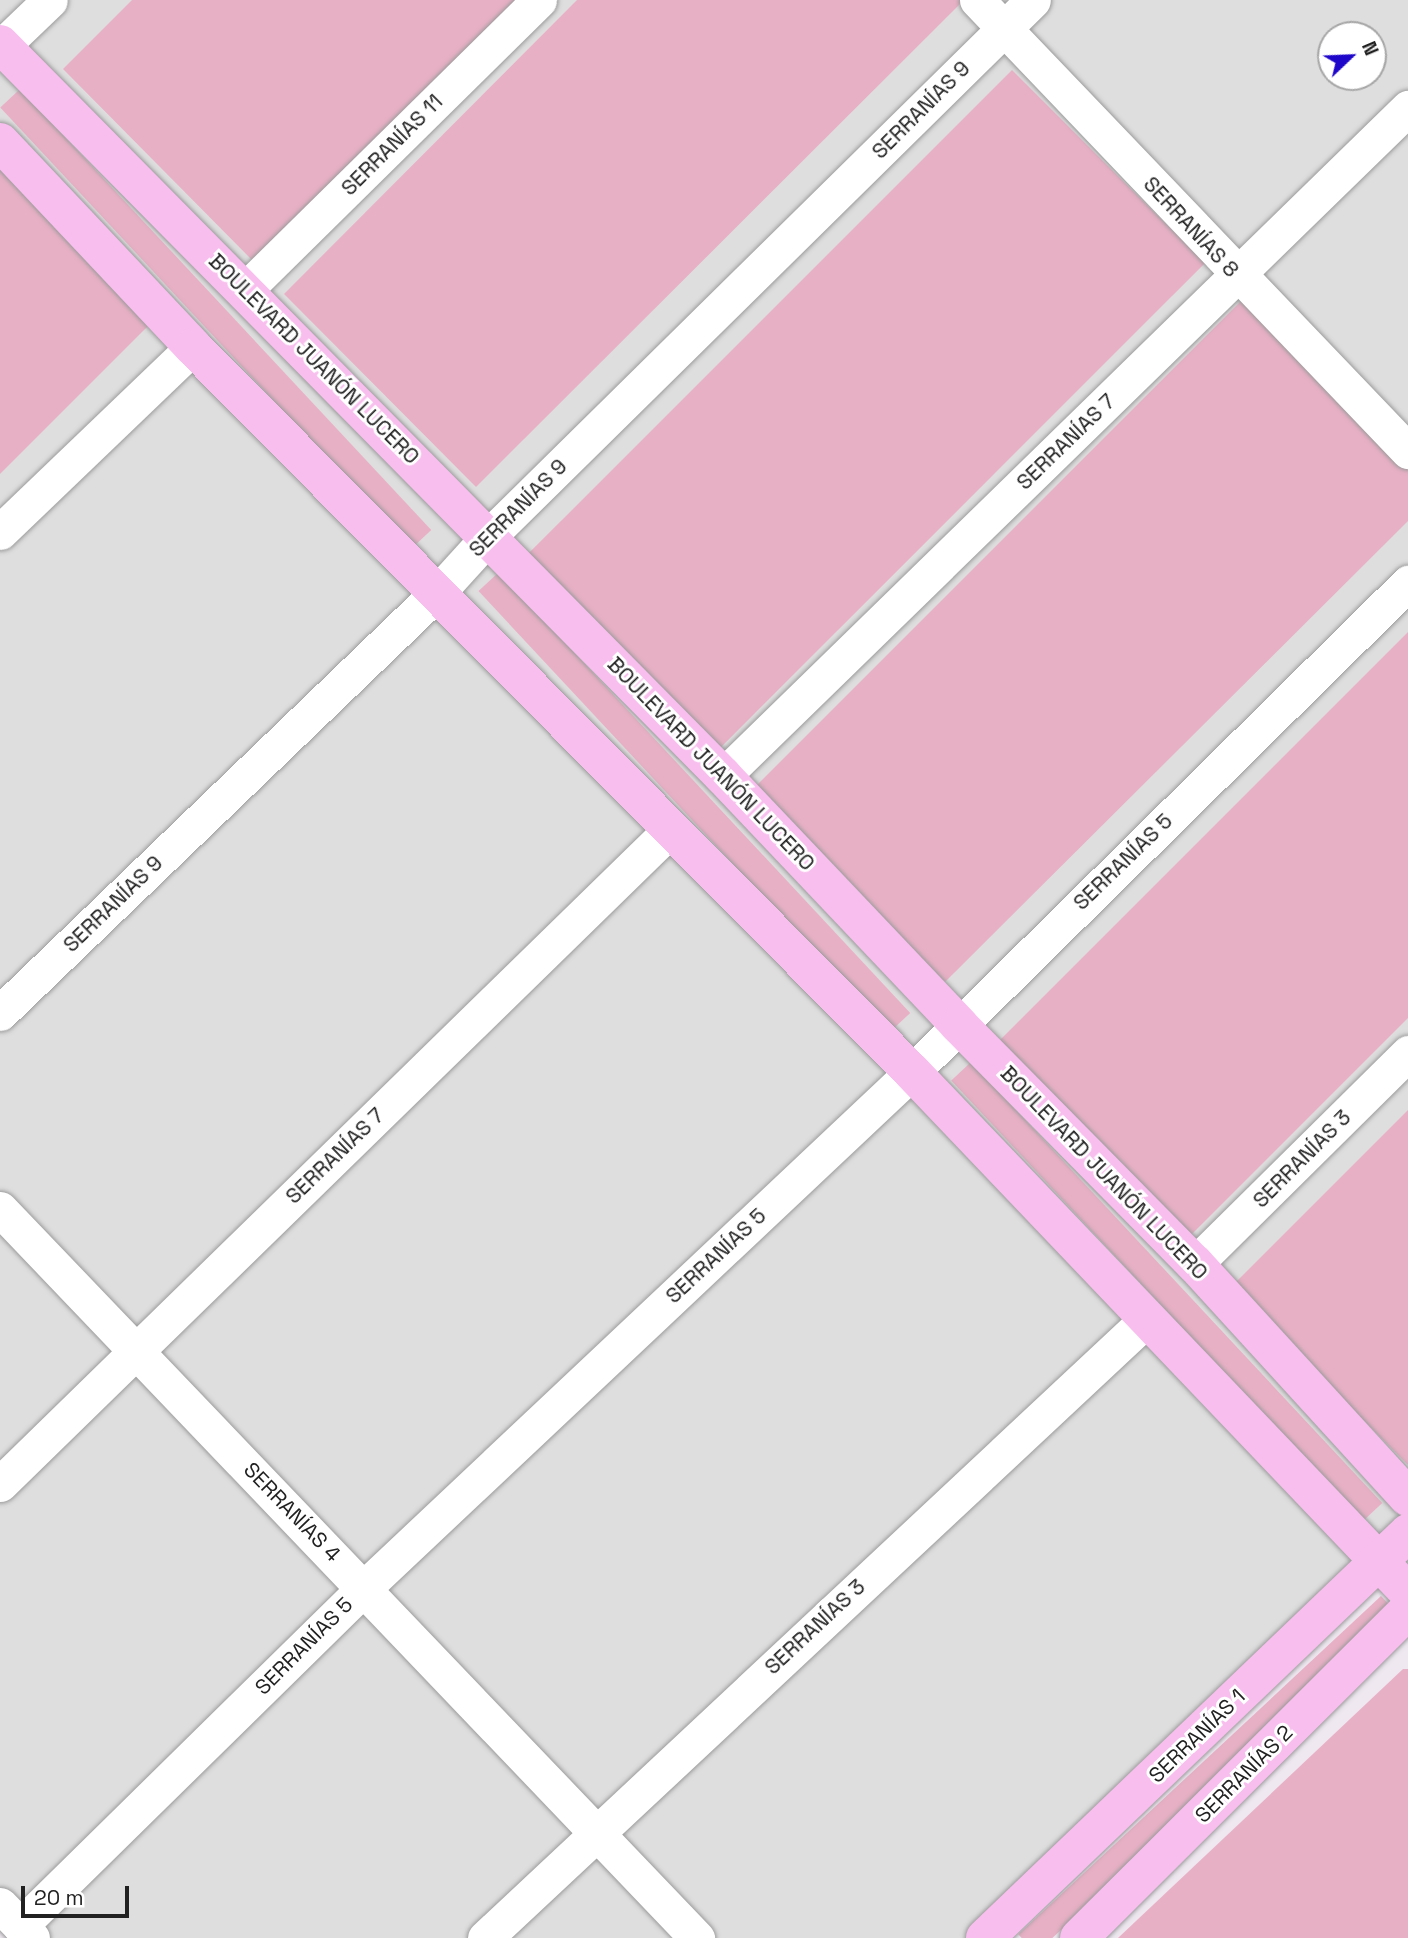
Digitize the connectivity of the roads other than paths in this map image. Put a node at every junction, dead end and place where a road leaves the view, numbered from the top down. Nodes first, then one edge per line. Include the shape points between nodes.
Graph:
1 (50, 0) edge
2 (539, 0) edge
3 (977, 0) edge
4 (1033, 0) edge
5 (1004, 28) junction
6 (1, 46) edge
7 (1408, 108) edge
8 (0, 142) edge
9 (1237, 275) junction
10 (245, 290) junction
11 (193, 346) junction
12 (1408, 452) edge
13 (0, 532) edge
14 (490, 536) junction
15 (1408, 583) edge
16 (439, 591) junction
17 (723, 776) junction
18 (670, 830) junction
19 (0, 1013) edge
20 (958, 1024) junction
21 (1408, 1053) edge
22 (912, 1072) junction
23 (0, 1209) edge
24 (1195, 1265) junction
25 (1147, 1319) junction
26 (137, 1349) junction
27 (0, 1484) edge
28 (1408, 1497) edge
29 (1408, 1533) edge
30 (1379, 1564) junction
31 (364, 1588) junction
32 (1408, 1592) edge
33 (1408, 1610) edge
34 (596, 1829) junction
35 (18, 1923) edge
36 (485, 1938) edge
37 (697, 1938) edge
38 (985, 1938) edge
39 (1079, 1938) edge

1 - 6 street
2 - 10 street, SERRANÍAS 11
3 - 5 street, SERRANÍAS 8
4 - 5 street, SERRANÍAS 9
5 - 9 street, SERRANÍAS 8
5 - 14 street, SERRANÍAS 9
6 - 10 main road, BOULEVARD JUANÓN LUCERO
7 - 9 street, SERRANÍAS 7
8 - 11 main road
9 - 12 street, SERRANÍAS 8
9 - 17 street, SERRANÍAS 7
10 - 14 main road, BOULEVARD JUANÓN LUCERO
11 - 13 street
11 - 16 main road
14 - 16 street, SERRANÍAS 9
14 - 17 main road, BOULEVARD JUANÓN LUCERO
15 - 20 street, SERRANÍAS 5
16 - 18 main road
16 - 19 street, SERRANÍAS 9
17 - 20 main road, BOULEVARD JUANÓN LUCERO
18 - 22 main road
18 - 26 street, SERRANÍAS 7
20 - 22 street, SERRANÍAS 5
20 - 24 main road, BOULEVARD JUANÓN LUCERO
21 - 24 street, SERRANÍAS 3
22 - 25 main road
22 - 31 street, SERRANÍAS 5
23 - 26 street, SERRANÍAS 4
24 - 28 main road, BOULEVARD JUANÓN LUCERO
25 - 30 main road
25 - 34 street, SERRANÍAS 3
26 - 27 street, SERRANÍAS 7
26 - 31 street, SERRANÍAS 4
29 - 30 main road, SERRANÍAS 1
30 - 32 main road
30 - 38 main road, SERRANÍAS 1
31 - 34 street, SERRANÍAS 4
31 - 35 street, SERRANÍAS 5
33 - 39 main road, SERRANÍAS 2
34 - 36 street, SERRANÍAS 3
34 - 37 street, SERRANÍAS 4

